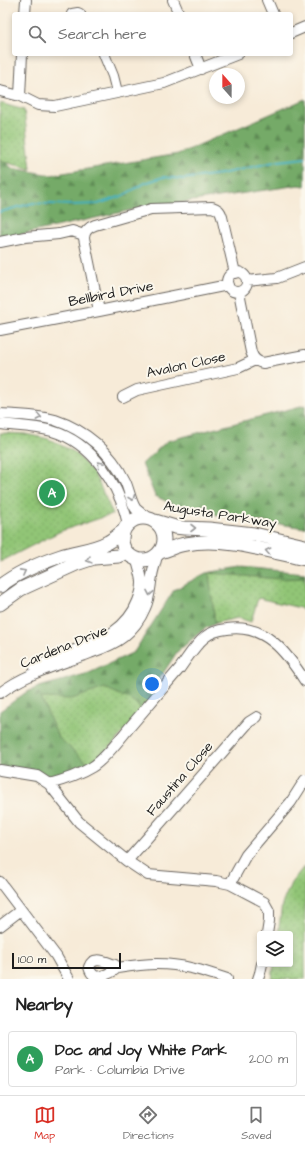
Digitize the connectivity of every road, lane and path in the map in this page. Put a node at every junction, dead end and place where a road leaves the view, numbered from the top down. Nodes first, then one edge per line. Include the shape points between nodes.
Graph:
1 (26, 0) edge
2 (173, 0) edge
3 (267, 0) edge
4 (25, 12) edge
5 (178, 12) edge
6 (272, 12) edge
7 (305, 27) edge
8 (293, 32) edge
9 (22, 56) edge
10 (105, 56) edge
11 (196, 56) edge
12 (233, 56) edge
13 (201, 69) junction
14 (0, 92) edge
15 (117, 92) junction
16 (20, 96) junction
17 (84, 234) junction
18 (0, 242) edge
19 (305, 267) edge
20 (235, 273) junction
21 (247, 281) junction
22 (228, 284) junction
23 (239, 292) junction
24 (99, 311) junction
25 (0, 330) edge
26 (305, 355) edge
27 (254, 360) junction
28 (123, 397) dead end
29 (0, 414) edge
30 (0, 424) edge
31 (152, 520) junction
32 (125, 527) junction
33 (305, 546) edge
34 (158, 553) junction
35 (132, 556) junction
36 (305, 559) edge
37 (0, 586) edge
38 (0, 604) edge
39 (305, 681) edge
40 (0, 687) edge
41 (0, 693) edge
42 (257, 717) dead end
43 (0, 770) edge
44 (305, 780) edge
45 (49, 784) junction
46 (127, 861) junction
47 (0, 882) edge
48 (230, 884) junction
49 (21, 910) junction
50 (0, 926) edge
51 (267, 931) edge
52 (261, 967) edge
53 (117, 968) dead end
54 (70, 979) edge
55 (227, 979) edge
56 (258, 979) edge

1 - 4 street
2 - 5 street
3 - 6 street
7 - 8 street
9 - 16 street
10 - 15 street
11 - 13 street
12 - 13 street
13 - 15 street via 164,83
14 - 16 street
15 - 16 street via 55,106 38,105
17 - 18 street via 72,231
17 - 20 street via 95,225 146,210 212,207 220,211
17 - 24 street
19 - 21 street via 277,278
20 - 21 street via 242,273
20 - 22 street via 228,278
21 - 23 street via 246,288
22 - 23 street via 232,291
22 - 24 street, Bellbird Drive
23 - 27 street
24 - 25 street, Bellbird Drive
26 - 27 street via 263,363
27 - 28 street, Avalon Close via 238,368 137,390
29 -> 31 street via 31,415 55,420 79,430 100,446 115,464 136,509
32 -> 30 street via 126,514 116,492 105,470 92,455 75,442 53,431
31 - 32 main road via 138,518
31 -> 33 main road, Augusta Parkway via 175,527 254,534
31 - 34 main road via 163,532 163,546
32 - 35 main road via 122,543
37 -> 32 main road via 39,564 102,545 112,540
34 - 35 main road via 151,559 144,560
36 -> 34 main road, Augusta Parkway via 248,547 200,542
34 -> 41 street, Cardena Drive via 148,602 129,632 106,647 27,677
35 -> 38 main road via 94,558 76,564 21,589
35 - 40 street, Cardena Drive via 141,574 142,584 135,609 118,629 101,640 62,655
39 - 45 street via 270,638 249,629 236,627 214,632 197,645 109,752 92,767
42 - 46 street, Faustina Close via 248,722
43 - 45 street via 37,776
44 - 48 street via 291,802 246,855
45 - 46 street via 79,822
46 - 48 street via 148,875
47 - 49 street
48 - 51 street via 264,902 269,911
49 - 50 street
49 - 54 street
52 - 56 street
53 - 55 street via 174,965 201,970

